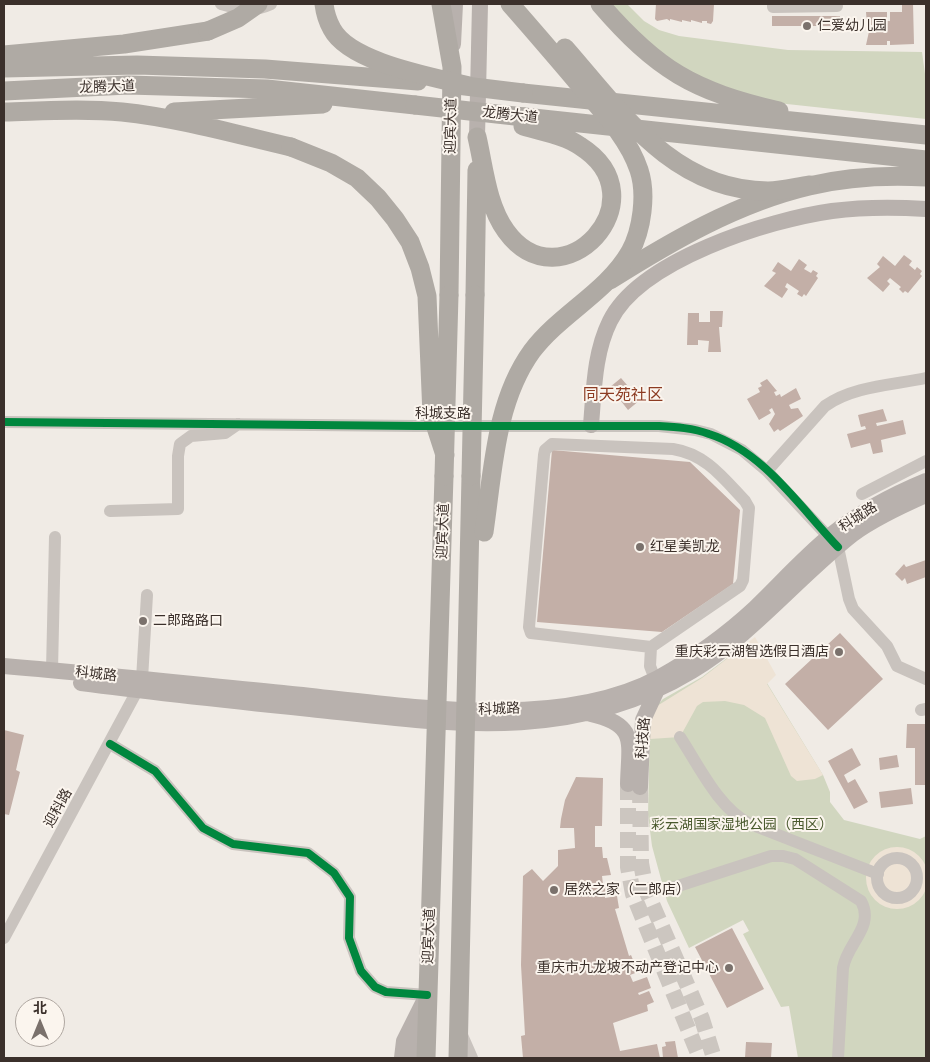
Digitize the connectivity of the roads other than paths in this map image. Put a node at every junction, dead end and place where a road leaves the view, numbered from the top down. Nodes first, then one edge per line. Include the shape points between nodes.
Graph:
1 (221, 4) edge
2 (258, 4) edge
3 (270, 4) edge
4 (324, 4) edge
5 (441, 4) edge
6 (455, 4) edge
7 (480, 4) edge
8 (510, 4) edge
9 (526, 4) edge
10 (600, 4) edge
11 (773, 4) edge
12 (838, 6) dead end
13 (4, 54) edge
14 (452, 67) junction
15 (4, 68) edge
16 (469, 86) junction
17 (4, 91) edge
18 (376, 101) junction
19 (4, 112) edge
20 (122, 112) junction
21 (523, 122) junction
22 (860, 130) junction
23 (926, 135) edge
24 (478, 136) junction
25 (926, 160) edge
26 (926, 176) edge
27 (810, 185) junction
28 (926, 209) edge
29 (605, 283) junction
30 (926, 378) edge
31 (4, 422) edge
32 (238, 424) junction
33 (591, 425) junction
34 (590, 446) junction
35 (445, 455) junction
36 (926, 461) edge
37 (767, 471) junction
38 (926, 481) edge
39 (862, 494) dead end
40 (926, 495) edge
41 (110, 511) dead end
42 (55, 537) dead end
43 (833, 542) junction
44 (146, 595) dead end
45 (468, 600) junction
46 (651, 647) junction
47 (4, 666) edge
48 (52, 670) junction
49 (4, 676) edge
50 (926, 679) edge
51 (140, 685) junction
52 (656, 686) junction
53 (588, 713) junction
54 (437, 716) junction
55 (466, 717) junction
56 (680, 737) dead end
57 (110, 744) junction
58 (435, 782) junction
59 (462, 866) junction
60 (921, 870) edge
61 (878, 874) junction
62 (672, 888) dead end
63 (880, 889) junction
64 (863, 903) junction
65 (10, 915) edge
66 (4, 938) edge
67 (427, 995) junction
68 (416, 1017) junction
69 (459, 1030) junction
70 (402, 1058) edge
71 (414, 1058) edge
72 (426, 1058) edge
73 (458, 1058) edge
74 (472, 1058) edge
75 (838, 1058) edge

1 - 3 street via 256,10
2 - 13 highway, bridge via 208,32 124,44
4 - 16 highway, bridge via 332,30 353,50 384,63
5 - 14 highway
6 - 14 main road, 迎宾大道
7 - 24 main road, 迎宾大道
8 - 29 highway, bridge via 611,122 639,170 642,211 638,229 630,251
9 - 27 highway, bridge via 630,122 668,159 712,181 740,188 769,191
10 - 22 highway via 629,38 658,63 688,81 720,95
11 - 12 street via 773,7
14 - 35 highway, 迎宾大道, bridge
15 - 16 highway, 龙腾大道, bridge via 216,67
16 - 22 highway, 龙腾大道, bridge
17 - 18 highway, 龙腾大道 via 128,85 267,89
18 - 20 highway via 197,112
18 - 21 highway, 龙腾大道, bridge via 461,110
19 - 20 highway via 76,109
20 - 35 highway, bridge via 169,119 291,147 332,162 357,178 378,198 410,242 420,268 427,296 432,415
21 - 24 highway via 580,146 605,170 611,185 610,209 603,230 582,250 565,256 547,256 532,252 506,231 495,211
21 - 25 highway, 龙腾大道
22 - 23 highway, 龙腾大道
24 - 45 highway, 迎宾大道, bridge
26 - 27 highway
27 - 29 highway, bridge via 728,214 666,245
28 - 33 main road via 862,208 792,219 723,240 658,274 629,296 610,320 596,367
29 - 45 highway, bridge via 560,320 532,352 516,380 497,442 484,532
30 - 37 street via 849,393 832,401
31 - 32 street, 科城支路
32 - 33 street, 科城支路
32 - 41 street via 225,433 191,436 180,444 178,509
33 - 34 street
33 - 37 street, 科城支路 via 659,426 711,434 742,450
34 - 46 street via 556,444 545,450 530,631 534,636
34 - 46 street via 688,452 708,463 748,508 740,586
35 - 54 highway, 迎宾大道, bridge
36 - 39 street
37 - 43 street, 科城支路
38 - 43 main road, 科城路 via 870,508
40 - 43 main road, 科城路
42 - 48 street
43 - 50 street via 853,609 887,646 898,666
43 - 52 main road, 科城路
44 - 51 street
45 - 55 highway, 迎宾大道
46 - 52 street via 650,666
47 - 48 main road, 科城路
48 - 51 main road, 科城路
49 - 51 main road, 科城路
51 - 54 main road, 科城路
51 - 57 street, 迎科路
52 - 53 main road, 科城路 via 627,704
52 - 53 main road, 科技路 via 643,720 634,785 625,730 614,720
52 - 55 main road, 科城路 via 573,704
53 - 55 main road, 科城路 via 516,723
54 - 55 main road, 科城路
54 - 58 highway, 迎宾大道
55 - 59 highway, 迎宾大道
56 - 61 street via 736,816
57 - 65 street, 迎科路
57 - 67 street via 155,771 203,828 232,844 308,853 334,873 350,897 349,938 360,971 375,987 386,992
58 - 59 highway via 443,765 451,763 456,766 457,838
58 - 67 highway, 迎宾大道
59 - 69 highway, 迎宾大道
60 - 61 street via 908,861 895,858 883,864
60 - 63 street via 914,889 904,897 891,897
61 - 63 street
62 - 64 street via 771,856 783,856 795,859 857,896
63 - 64 street
64 - 75 street via 865,923 843,968
65 - 66 street, 迎科路
67 - 68 main road
67 - 72 highway, 迎宾大道
68 - 70 main road via 404,1041
68 - 71 main road
69 - 73 highway, 迎宾大道
69 - 74 street

